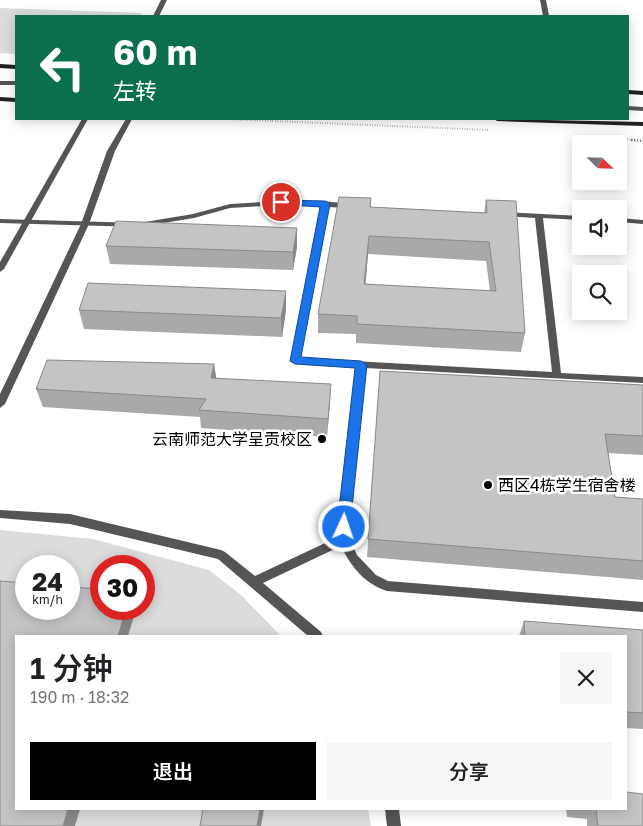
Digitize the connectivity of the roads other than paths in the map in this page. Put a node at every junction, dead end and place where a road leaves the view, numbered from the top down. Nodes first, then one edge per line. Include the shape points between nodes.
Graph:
1 (164, 0) edge
2 (543, 0) edge
3 (156, 15) edge
4 (546, 15) edge
5 (0, 66) edge
6 (15, 67) edge
7 (0, 83) edge
8 (15, 83) edge
9 (629, 92) edge
10 (643, 93) edge
11 (0, 99) edge
12 (15, 100) edge
13 (629, 108) edge
14 (643, 109) edge
15 (84, 120) edge
16 (128, 120) edge
17 (526, 120) edge
18 (643, 124) edge
19 (325, 204) junction
20 (362, 207) edge
21 (489, 214) edge
22 (539, 216) junction
23 (572, 218) edge
24 (0, 221) edge
25 (627, 221) edge
26 (26, 222) junction
27 (643, 222) edge
28 (85, 224) junction
29 (0, 269) edge
30 (361, 365) junction
31 (557, 376) junction
32 (643, 380) edge
33 (0, 404) edge
34 (0, 514) edge
35 (344, 540) junction
36 (254, 582) junction
37 (643, 606) edge
38 (316, 635) edge
39 (392, 810) edge
40 (394, 826) edge

1 - 3 street
2 - 4 street
5 - 6 main road
7 - 8 street
9 - 10 main road
11 - 12 main road
13 - 14 street
15 - 26 street
16 - 28 street via 111,151
17 - 18 main road
19 - 20 street
19 - 28 street via 281,202 230,206 139,225
19 - 30 street via 295,361
21 - 22 street
22 - 23 street
22 - 31 street
24 - 26 street
25 - 27 street
26 - 28 street
26 - 29 street
28 - 33 street
30 - 31 street
30 - 35 street via 344,514
31 - 32 street
34 - 36 street via 70,519 221,555
35 - 36 street
35 - 37 street via 353,558 372,579 387,586
36 - 38 street
39 - 40 street

